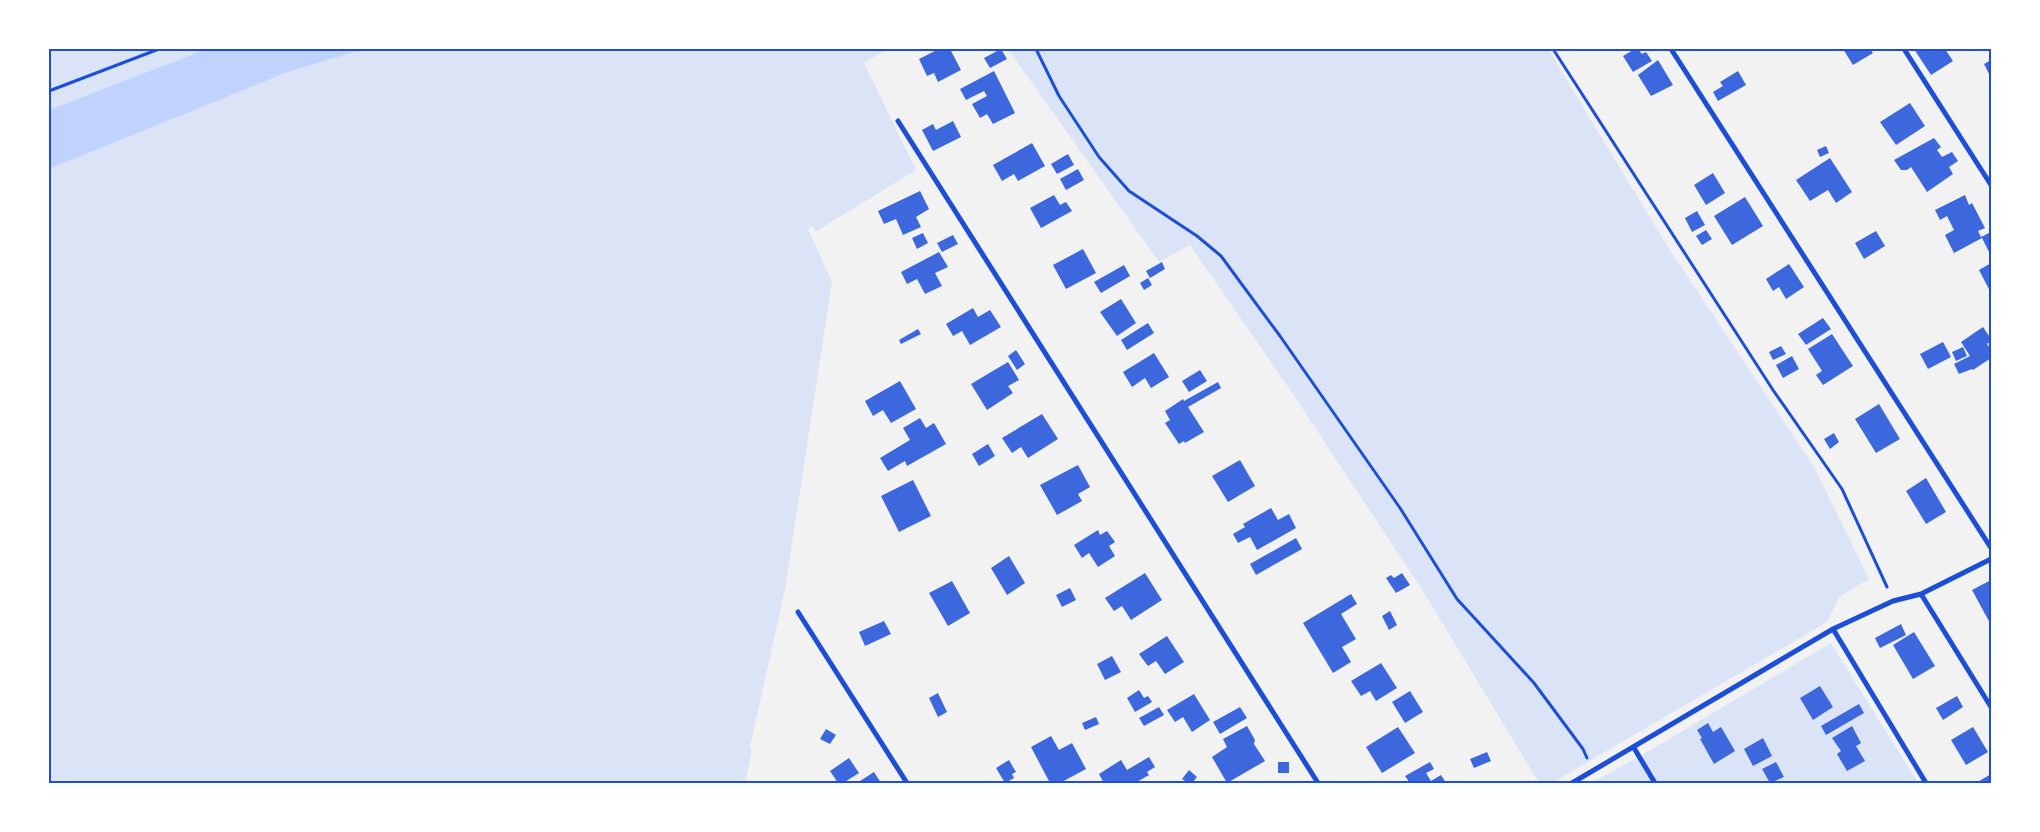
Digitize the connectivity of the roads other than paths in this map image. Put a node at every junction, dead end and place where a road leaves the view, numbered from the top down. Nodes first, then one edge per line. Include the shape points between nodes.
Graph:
1 (1671, 49) edge
2 (1904, 49) edge
3 (898, 121) dead end
4 (1991, 185) edge
5 (1991, 548) edge
6 (1991, 559) edge
7 (1921, 594) junction
8 (798, 612) dead end
9 (1833, 629) junction
10 (1991, 707) edge
11 (1634, 748) junction
12 (907, 783) edge
13 (1318, 783) edge
14 (1572, 783) edge
15 (1655, 783) edge
16 (1926, 783) edge

1 - 5 street
2 - 4 street
3 - 13 street
6 - 7 street
7 - 9 street via 1893,601
7 - 10 street
8 - 12 street
9 - 11 street
9 - 16 street
11 - 14 street
11 - 15 street

